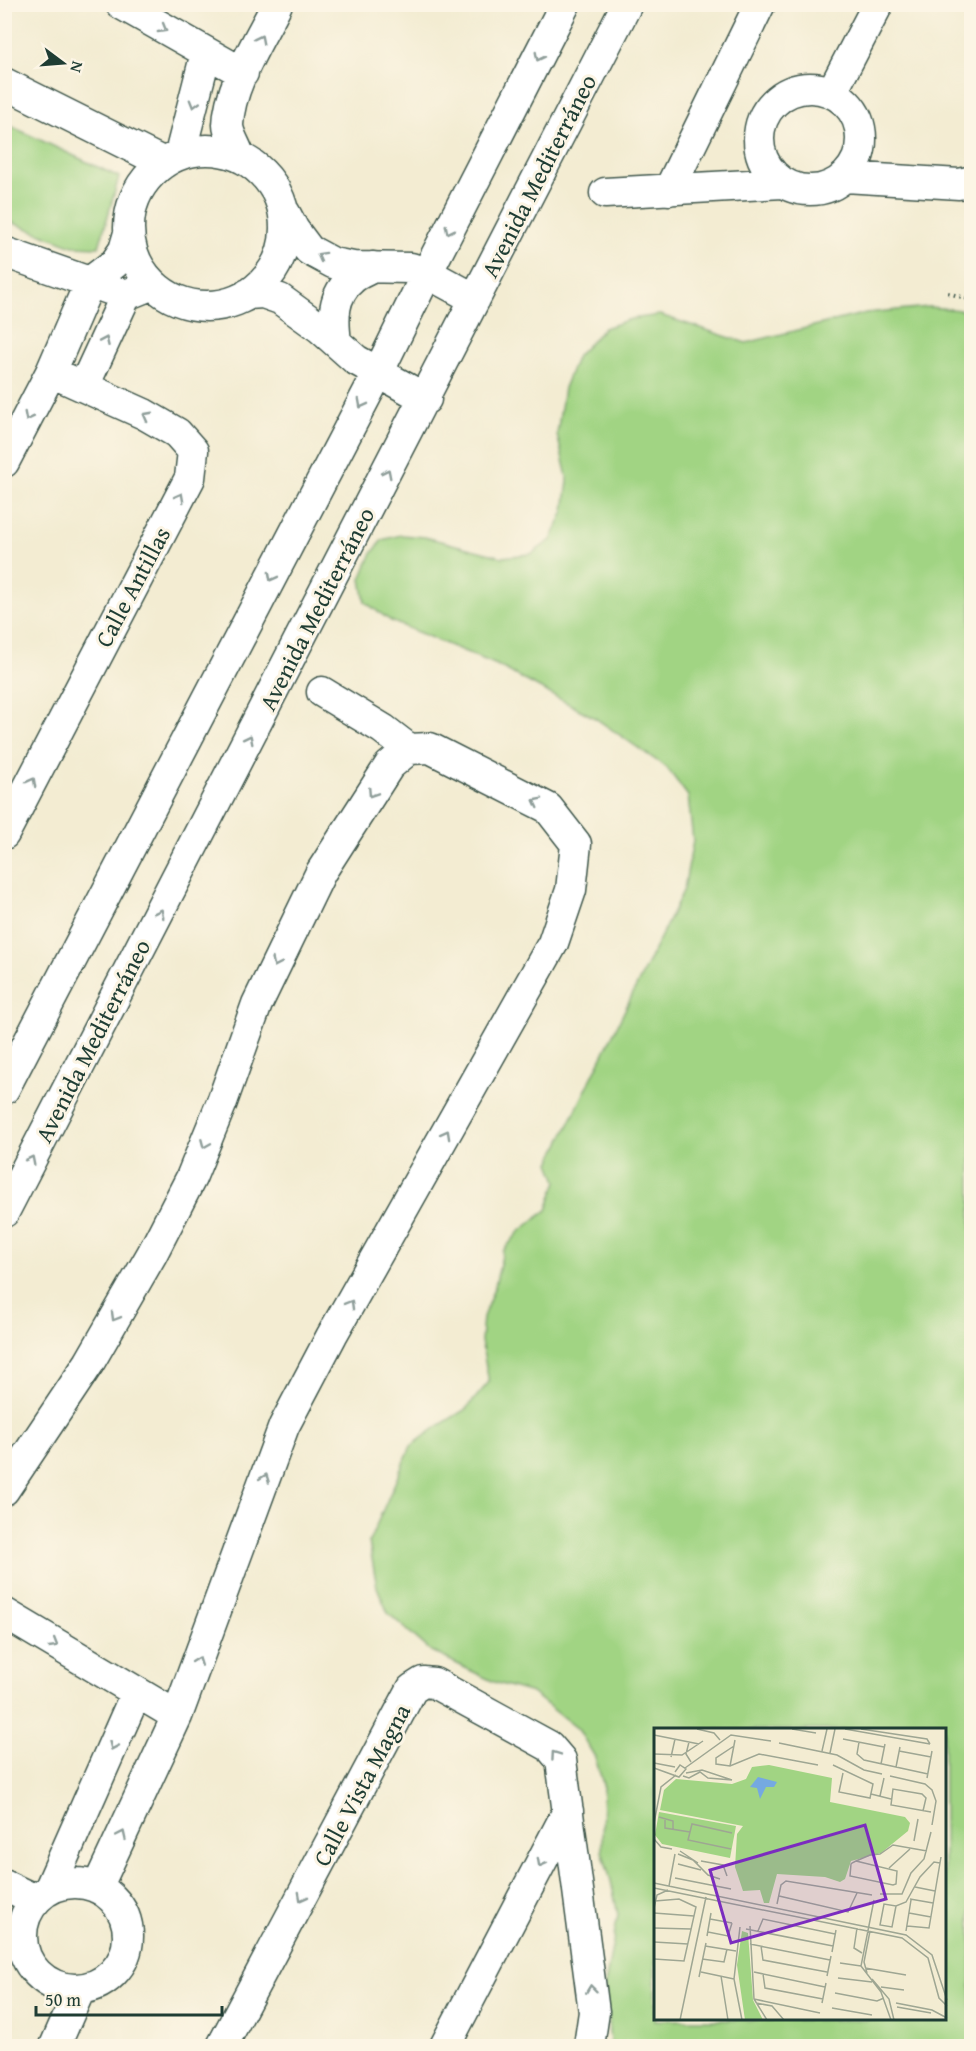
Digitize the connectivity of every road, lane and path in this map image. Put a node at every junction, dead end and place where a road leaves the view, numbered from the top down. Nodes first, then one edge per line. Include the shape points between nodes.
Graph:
1 (121, 4) edge
2 (277, 4) edge
3 (565, 4) edge
4 (627, 4) edge
5 (760, 4) edge
6 (878, 4) edge
7 (206, 54) junction
8 (243, 73) junction
9 (4, 82) edge
10 (832, 92) junction
11 (239, 155) junction
12 (172, 159) junction
13 (845, 177) junction
14 (972, 181) edge
15 (783, 183) junction
16 (669, 190) junction
17 (605, 193) dead end
18 (285, 213) junction
19 (129, 233) junction
20 (4, 252) edge
21 (373, 267) junction
22 (427, 273) junction
23 (90, 282) junction
24 (139, 289) junction
25 (948, 293) dead end
26 (248, 294) junction
27 (475, 299) junction
28 (972, 300) edge
29 (336, 342) junction
30 (51, 372) junction
31 (378, 373) junction
32 (84, 386) junction
33 (426, 399) junction
34 (4, 462) edge
35 (322, 692) dead end
36 (409, 749) junction
37 (4, 834) edge
38 (4, 1089) edge
39 (4, 1212) edge
40 (4, 1490) edge
41 (4, 1613) edge
42 (136, 1693) junction
43 (177, 1716) junction
44 (568, 1811) junction
45 (4, 1885) edge
46 (97, 1888) junction
47 (43, 1895) junction
48 (80, 1989) junction
49 (55, 2046) edge
50 (222, 2046) edge
51 (445, 2046) edge
52 (589, 2046) edge

1 -> 7 street
8 -> 2 street
3 -> 22 street
4 - 27 street, Avenida Mediterráneo
5 - 16 street
6 - 10 street
7 - 8 street
7 -> 12 street
8 - 11 street via 231,103 228,127
9 - 12 street
10 - 13 street via 851,108 861,131 856,164
10 - 15 street via 816,87 799,88 783,95 766,114 759,139 762,156
11 - 12 street via 209,149
11 - 18 street via 270,180
12 - 19 street via 147,178 137,194
13 - 14 street via 959,184
13 - 15 street via 816,191
15 - 16 street
16 - 17 street
21 -> 18 street via 333,263 309,250
18 - 26 street via 280,257 270,276
19 - 23 street via 115,263
19 - 24 street via 141,270
20 - 23 street
21 - 22 street via 411,268
21 - 29 street via 351,279 339,294 334,309
22 - 27 street
22 - 31 street
23 - 24 street
23 - 30 street
24 - 26 street via 199,306 234,302
32 -> 24 street
25 - 28 path
26 - 29 street via 263,293 280,299
27 - 33 street, Avenida Mediterráneo
29 - 31 street
30 - 32 street, Calle Antillas
30 -> 34 street
31 - 33 street
31 -> 38 street
37 -> 32 street, Calle Antillas via 190,478 193,451 177,433
39 -> 33 street, Avenida Mediterráneo
35 - 36 street
36 -> 40 street via 389,766 321,872 256,1004 200,1156 152,1254 89,1363
43 -> 36 street via 284,1426 553,943 571,890 576,844 548,808 430,748
41 -> 42 street
42 - 43 street
42 -> 47 street
46 -> 43 street
44 -> 50 street, Calle Vista Magna via 561,1760 549,1746 434,1683 423,1682 412,1689
44 -> 51 street
52 -> 44 street, Calle Vista Magna via 594,2012
45 - 47 street
46 - 47 street via 65,1884
46 - 48 street via 109,1895 125,1917 127,1945 116,1970 93,1986
47 - 48 street via 28,1914 23,1929 28,1959 49,1982
48 - 49 street

